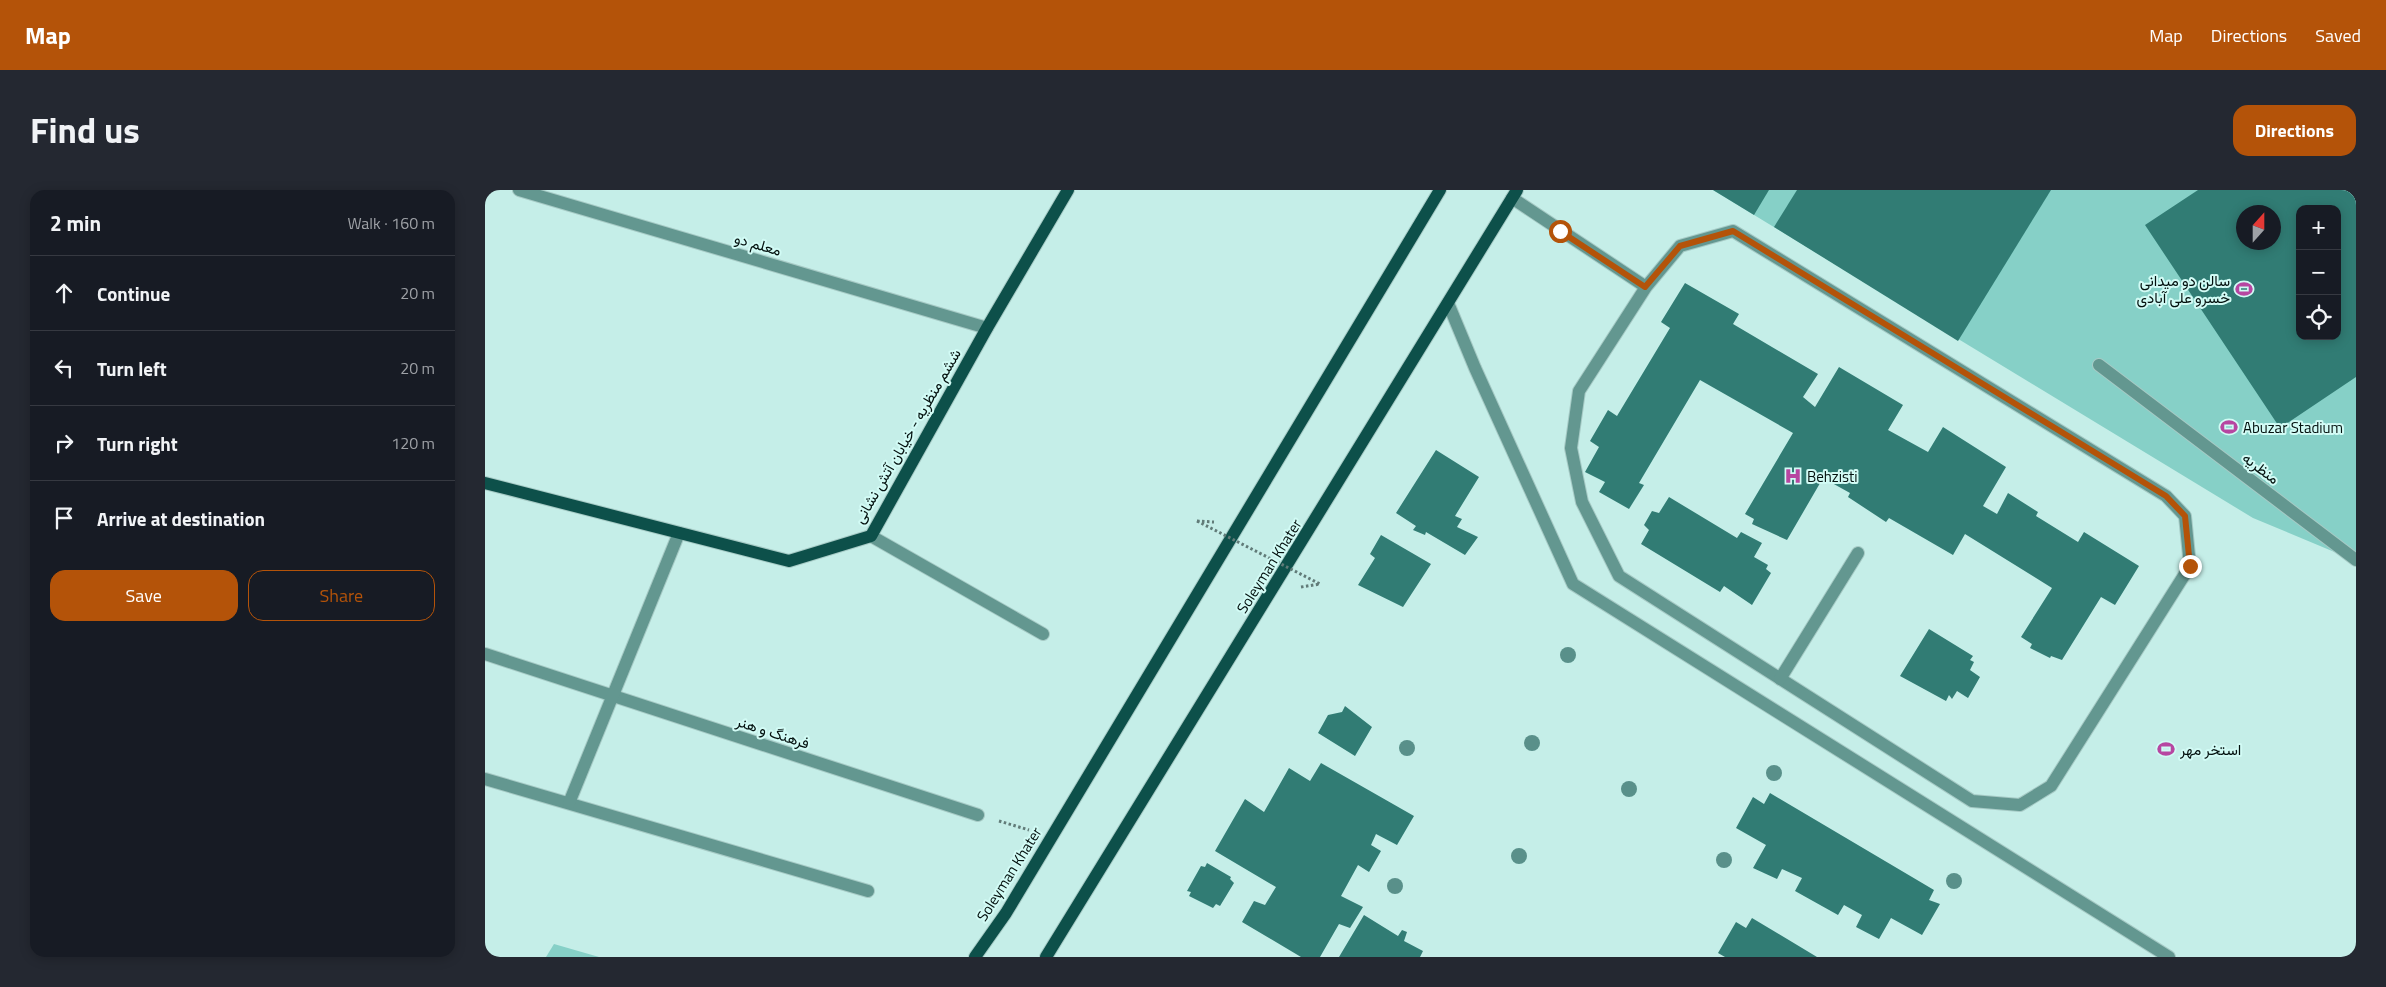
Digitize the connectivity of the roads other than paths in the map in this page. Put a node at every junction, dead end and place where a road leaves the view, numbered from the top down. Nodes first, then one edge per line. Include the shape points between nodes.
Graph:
1 (519, 190) edge
2 (1068, 190) edge
3 (1440, 190) edge
4 (1515, 194) edge
5 (1645, 287) junction
6 (1448, 303) junction
7 (987, 328) junction
8 (2099, 365) dead end
9 (485, 483) edge
10 (679, 533) junction
11 (871, 536) junction
12 (1859, 553) dead end
13 (2356, 560) edge
14 (1043, 634) dead end
15 (485, 654) edge
16 (1780, 679) junction
17 (612, 697) junction
18 (485, 779) edge
19 (569, 803) junction
20 (978, 815) road end
21 (868, 892) dead end
22 (975, 957) edge
23 (1046, 957) edge
24 (2169, 957) edge

1 - 7 street, معلم دو
2 - 7 main road, ششم منظریه - خیابان آتش نشانی
3 - 22 main road, Soleyman Khater via 1005,913
4 - 5 street
4 - 6 main road, Soleyman Khater
5 - 16 street via 1579,391 1571,448 1582,502 1619,576
5 - 16 street via 1680,246 1733,231 2166,496 2185,516 2190,566 2051,786 2020,805 1972,801
6 - 23 main road, Soleyman Khater
6 - 24 street via 1573,584
7 - 11 main road, ششم منظریه - خیابان آتش نشانی
8 - 13 street, منظریه
9 - 10 main road, ششم منظریه - خیابان آتش نشانی
10 - 11 main road, ششم منظریه - خیابان آتش نشانی via 789,561
10 - 17 street
11 - 14 street
12 - 16 street
15 - 17 street, فرهنگ و هنر
17 - 19 street
17 - 20 street, فرهنگ و هنر
18 - 19 street
19 - 21 street

